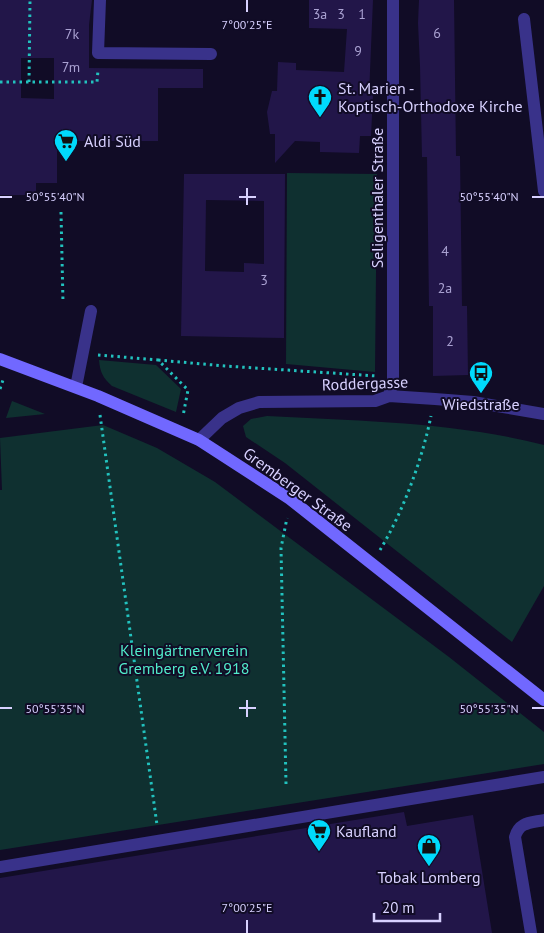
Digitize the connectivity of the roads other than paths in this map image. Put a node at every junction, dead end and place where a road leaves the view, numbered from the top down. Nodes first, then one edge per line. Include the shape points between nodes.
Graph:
1 (100, 0) edge
2 (393, 0) edge
3 (524, 19) dead end
4 (211, 54) dead end
5 (544, 191) edge
6 (91, 311) dead end
7 (0, 360) edge
8 (76, 388) junction
9 (389, 396) junction
10 (544, 414) edge
11 (200, 440) junction
12 (544, 700) edge
13 (544, 777) edge
14 (544, 820) edge
15 (0, 867) edge
16 (531, 933) edge

1 - 4 street via 98,53
2 - 9 street, Seligenthaler Straße via 393,378
3 - 5 street
6 - 8 street
7 - 8 street, Gremberger Straße
8 - 11 street, Gremberger Straße
9 - 10 street, Roddergasse via 474,402
9 - 11 street, Roddergasse via 375,402 259,402 222,418
11 - 12 street, Gremberger Straße via 290,499
13 - 15 street
14 - 16 street via 522,825 515,837

